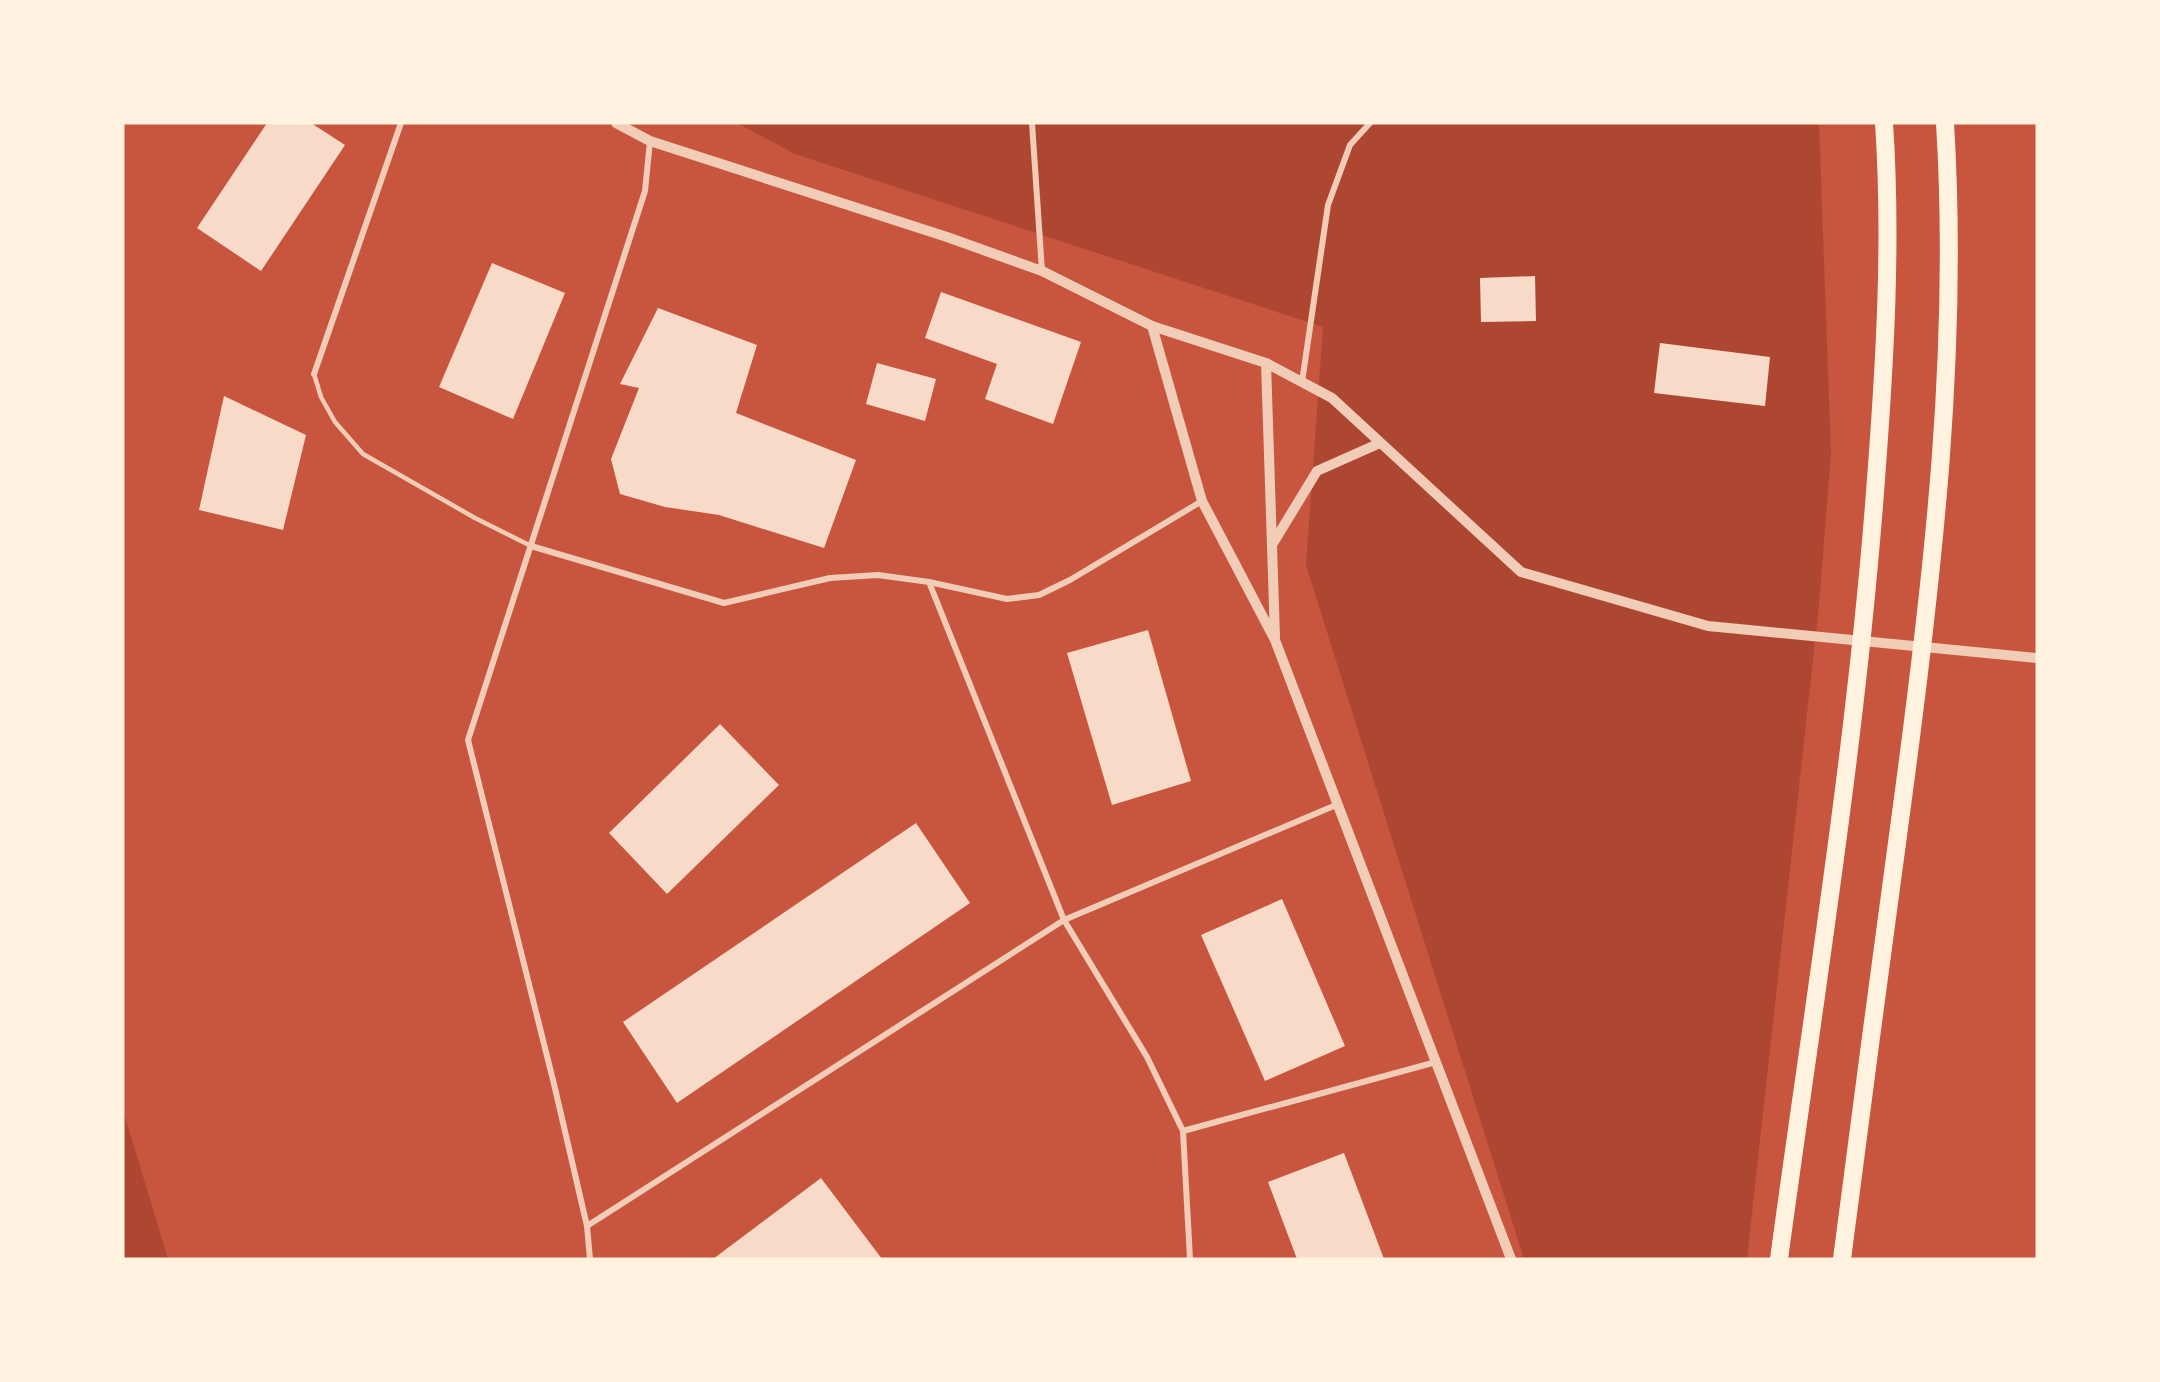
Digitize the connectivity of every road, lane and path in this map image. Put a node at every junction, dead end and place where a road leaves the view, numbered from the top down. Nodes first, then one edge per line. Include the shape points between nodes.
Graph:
1 (401, 123) edge
2 (616, 123) edge
3 (1032, 123) edge
4 (1370, 123) edge
5 (1884, 123) edge
6 (1945, 123) edge
7 (650, 141) junction
8 (1042, 271) junction
9 (1152, 326) junction
10 (1266, 363) junction
11 (314, 374) joint
12 (1302, 381) junction
13 (1380, 443) junction
14 (1202, 501) junction
15 (1272, 545) junction
16 (531, 546) junction
17 (929, 582) junction
18 (1275, 640) junction
19 (2037, 658) edge
20 (1336, 805) junction
21 (1064, 920) junction
22 (1436, 1062) junction
23 (1183, 1131) junction
24 (587, 1226) junction
25 (590, 1259) edge
26 (1190, 1259) edge
27 (1511, 1259) edge
28 (1779, 1259) edge
29 (1842, 1259) edge

1 - 11 street
2 - 7 street
3 - 8 street
4 - 12 street via 1350,145 1328,205
5 - 28 highway via 1886,344 1873,526 1858,682
6 - 29 highway via 1948,349 1935,530 1918,687
7 - 8 street
7 - 16 street via 645,191
8 - 9 street
9 - 10 street
9 - 14 street
10 - 12 street
10 - 15 street
11 - 16 lane via 321,398 335,422 363,453
12 - 13 street via 1332,398
13 - 15 street via 1317,471
13 - 19 street via 1521,572 1708,626
14 - 17 street via 1039,595 1007,599
14 - 18 street
15 - 18 street
16 - 17 street via 724,603 830,578 878,575
16 - 24 street via 468,740
17 - 21 street
18 - 20 street
20 - 21 street
20 - 22 street
21 - 23 street via 1147,1057
21 - 24 street
22 - 23 street
22 - 27 street
23 - 26 street
24 - 25 street

